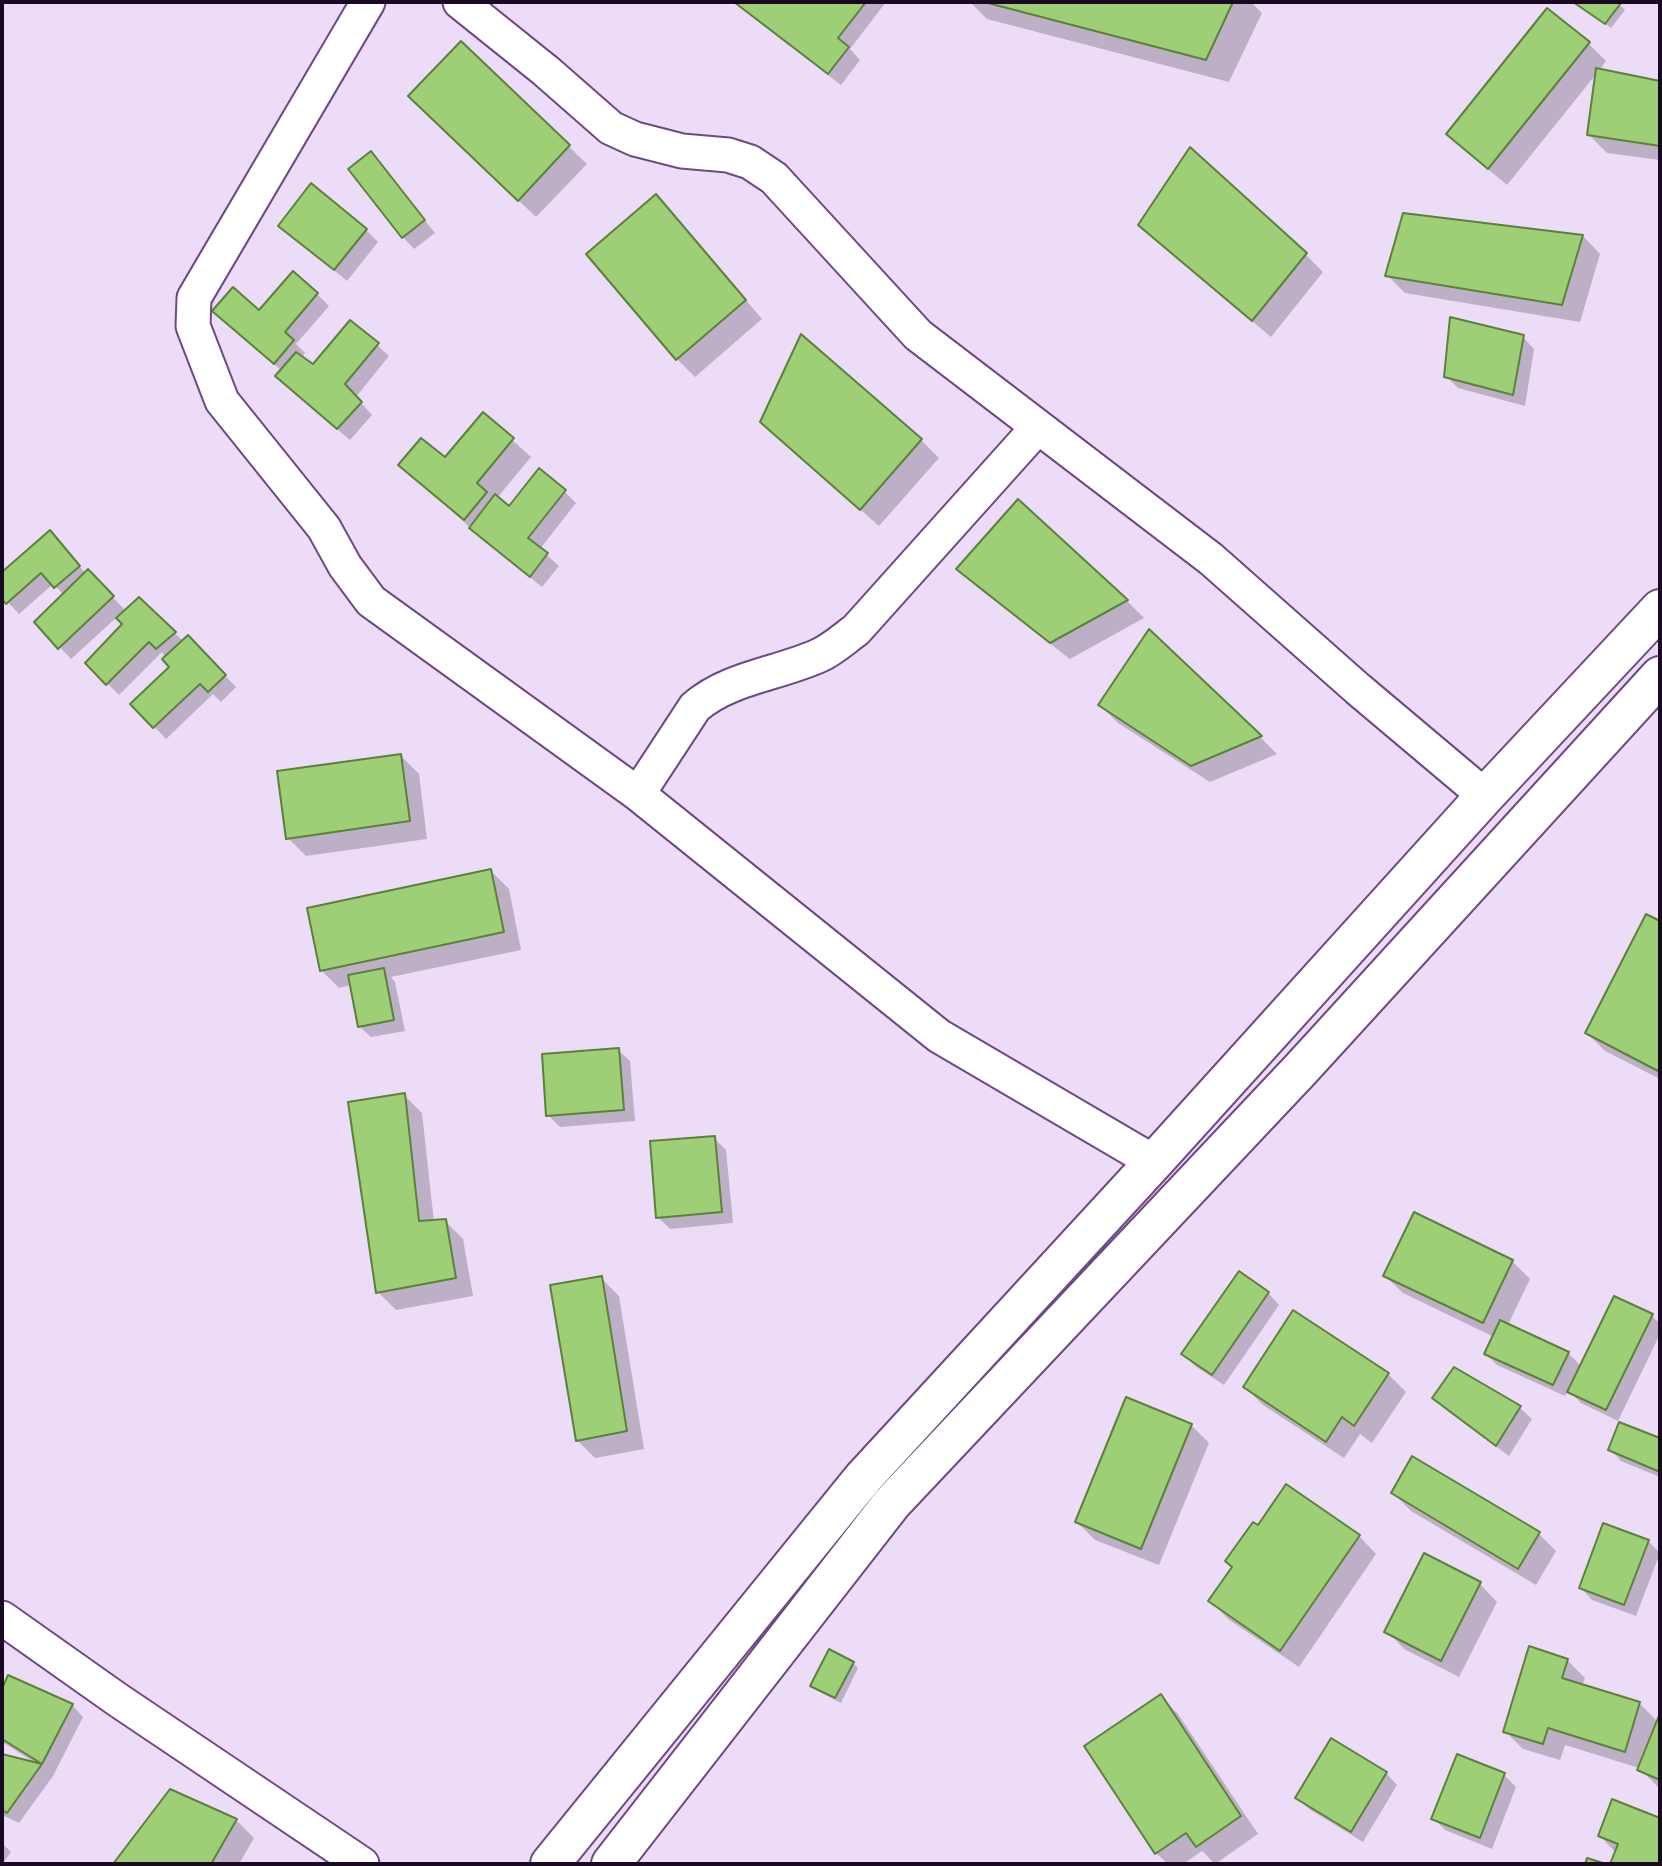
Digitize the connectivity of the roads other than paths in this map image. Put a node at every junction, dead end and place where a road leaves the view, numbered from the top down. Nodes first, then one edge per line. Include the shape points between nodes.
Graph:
1 (368, 2) edge
2 (460, 2) edge
3 (1038, 427) junction
4 (1660, 609) edge
5 (1660, 676) edge
6 (638, 794) junction
7 (1485, 796) junction
8 (1154, 1162) junction
9 (863, 1478) junction
10 (892, 1503) junction
11 (2, 1618) edge
12 (362, 1864) edge
13 (550, 1864) edge
14 (611, 1864) edge

1 - 6 street via 194,298 193,326 222,401 324,528 371,601
2 - 3 street via 611,128 681,151 728,155 774,177 918,335
3 - 6 street via 856,630 821,654 706,698 695,707
3 - 7 street via 1211,559
4 - 7 street
5 - 10 street via 1301,1069
6 - 8 street via 939,1036
7 - 8 street
8 - 9 street
9 - 10 street
9 - 13 street
10 - 14 street
11 - 12 street

